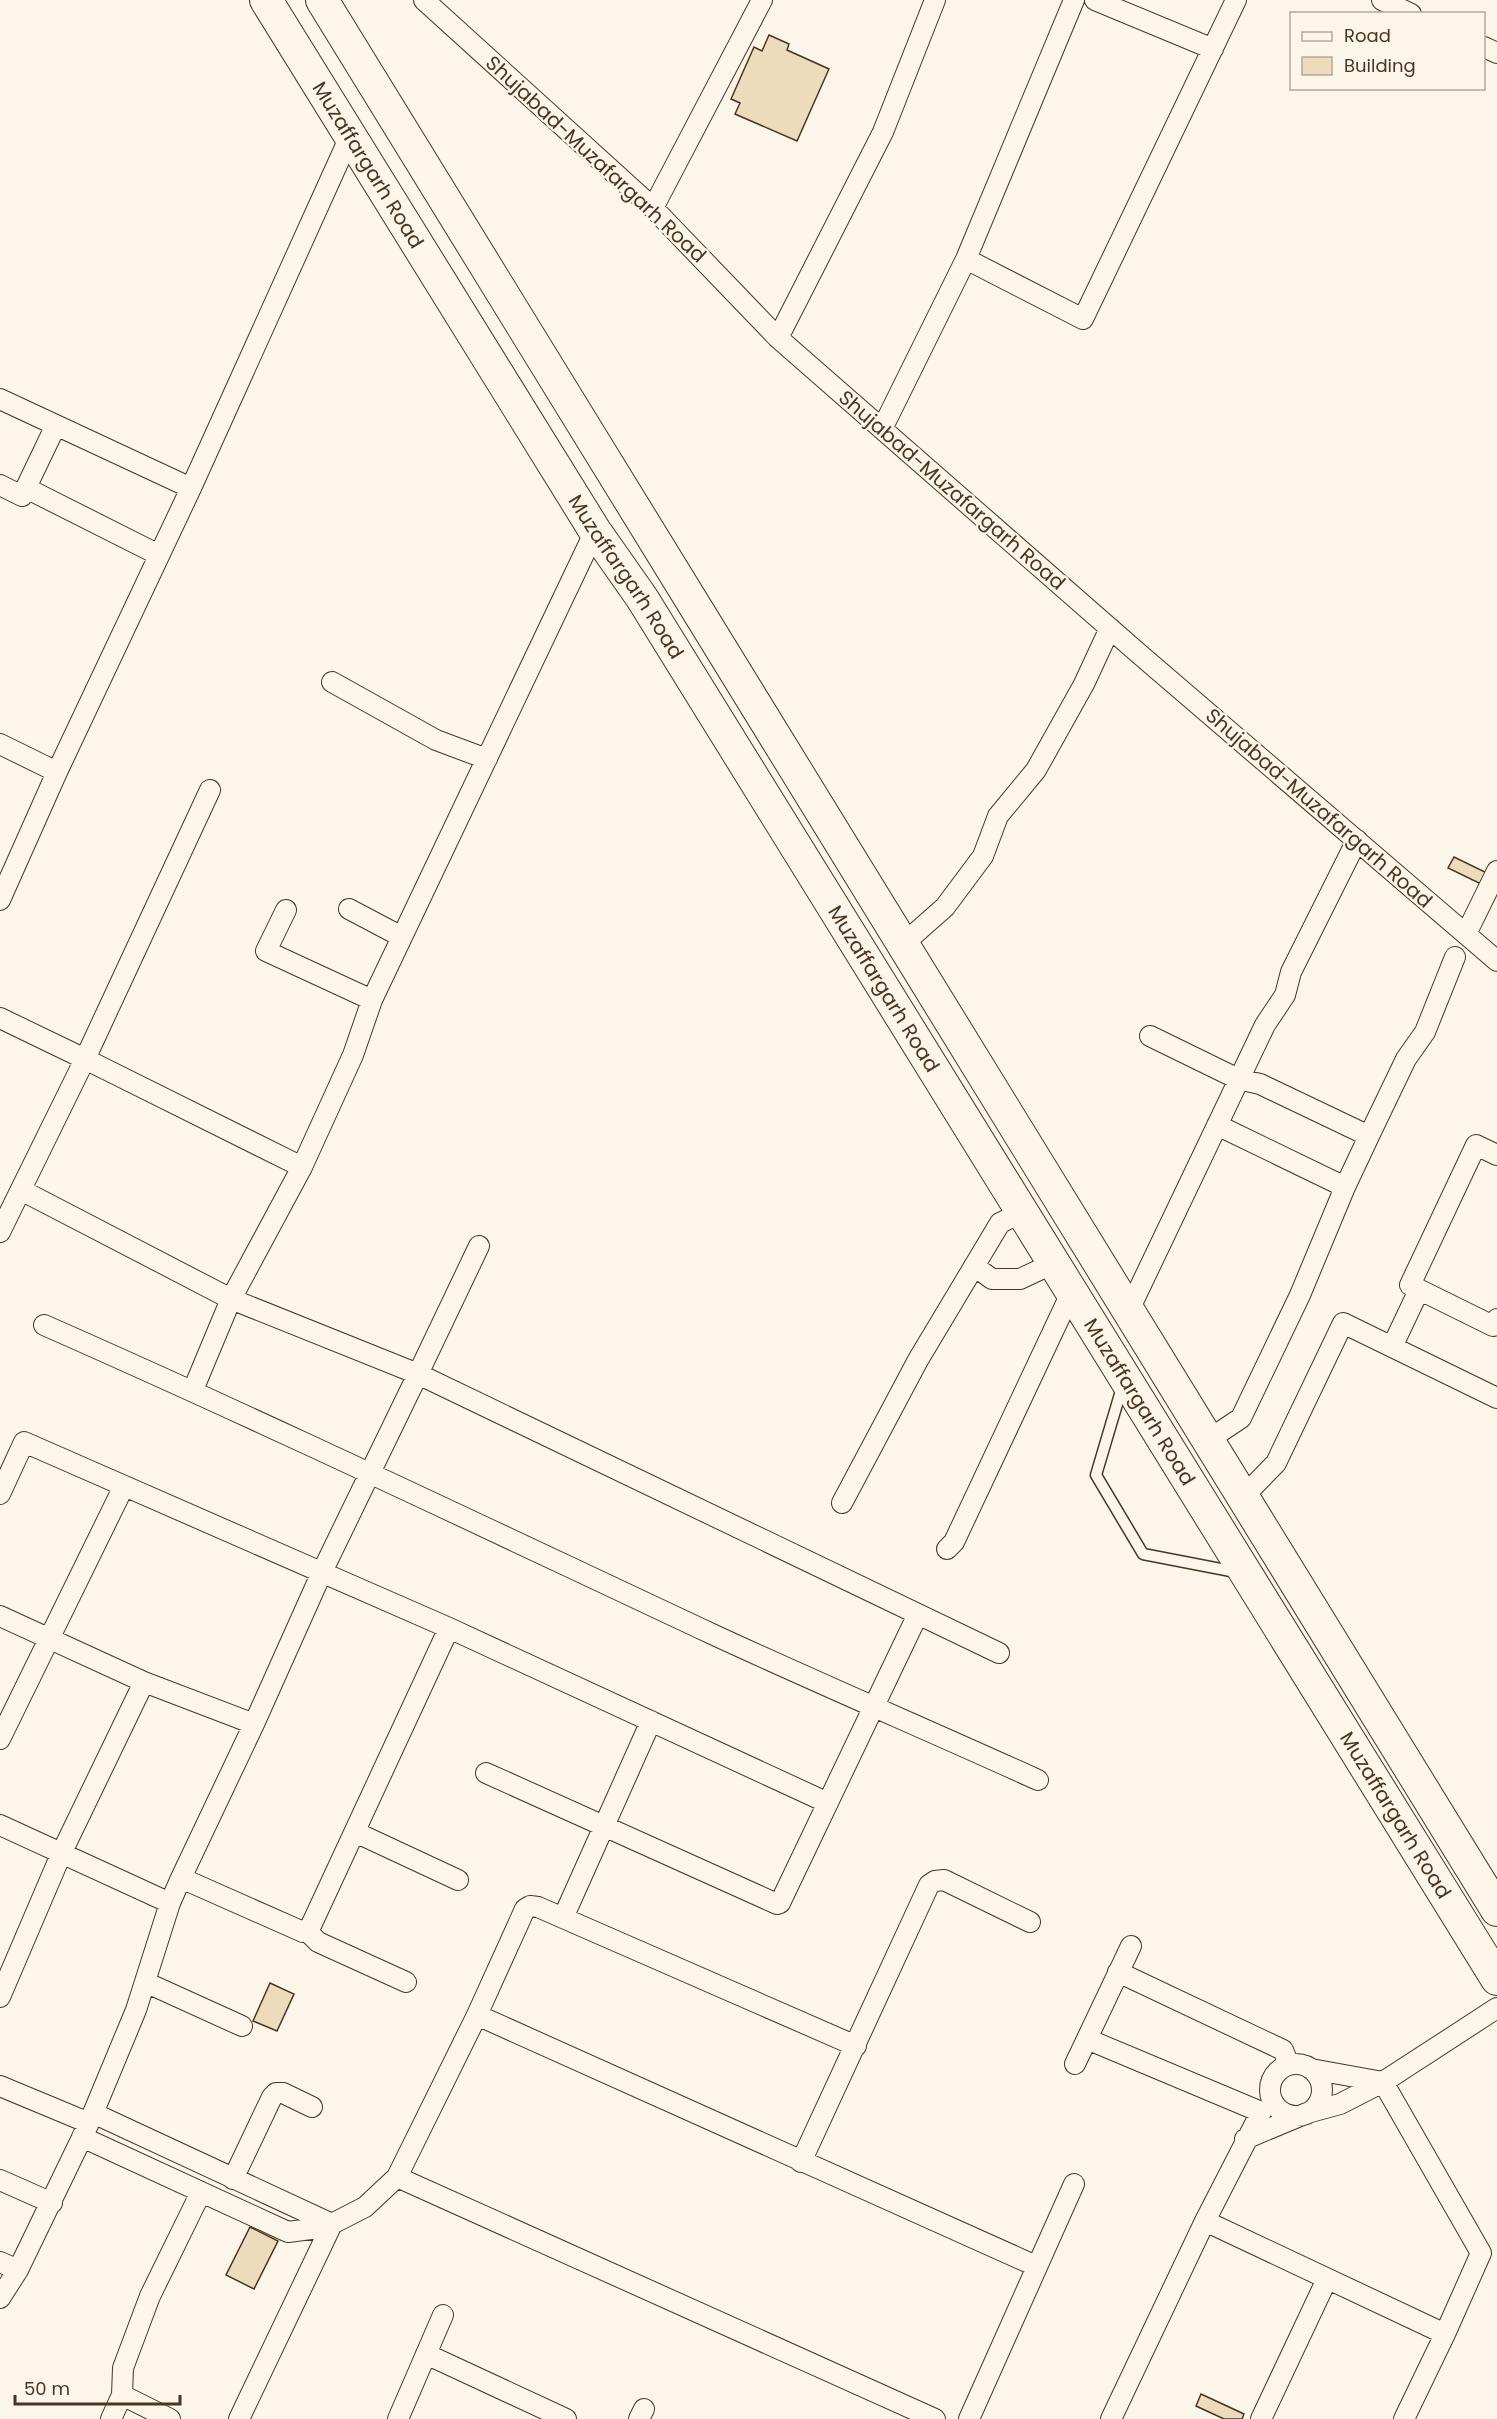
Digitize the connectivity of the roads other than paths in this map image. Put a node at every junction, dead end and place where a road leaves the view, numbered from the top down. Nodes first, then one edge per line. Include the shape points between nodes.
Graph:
1 (266, 0) edge
2 (322, 0) edge
3 (424, 0) edge
4 (762, 0) edge
5 (935, 0) edge
6 (1074, 0) edge
7 (1095, 0) edge
8 (1236, 0) edge
9 (1382, 0) edge
10 (1407, 12) edge
11 (1213, 49) junction
12 (351, 134) junction
13 (653, 208) junction
14 (966, 259) junction
15 (778, 338) junction
16 (0, 399) edge
17 (56, 425) junction
18 (882, 429) junction
19 (0, 485) edge
20 (26, 488) junction
21 (191, 488) junction
22 (595, 531) junction
23 (159, 555) junction
24 (1110, 628) junction
25 (332, 682) dead end
26 (0, 744) edge
27 (487, 759) junction
28 (57, 772) junction
29 (210, 790) dead end
30 (1357, 840) junction
31 (6, 871) edge
32 (1497, 871) edge
33 (0, 900) edge
34 (349, 909) dead end
35 (286, 910) dead end
36 (1466, 934) junction
37 (402, 937) junction
38 (902, 945) junction
39 (1455, 957) dead end
40 (1497, 961) edge
41 (372, 1000) junction
42 (0, 1018) edge
43 (1150, 1036) dead end
44 (85, 1059) junction
45 (1238, 1079) junction
46 (1217, 1125) junction
47 (1369, 1136) junction
48 (1497, 1155) edge
49 (302, 1167) junction
50 (1345, 1187) junction
51 (21, 1190) junction
52 (1023, 1212) junction
53 (0, 1232) edge
54 (479, 1246) dead end
55 (1054, 1263) junction
56 (974, 1266) junction
57 (1419, 1290) junction
58 (1072, 1291) junction
59 (231, 1299) junction
60 (1129, 1310) junction
61 (1497, 1319) edge
62 (44, 1325) dead end
63 (1392, 1347) junction
64 (418, 1374) junction
65 (1125, 1377) junction
66 (193, 1390) junction
67 (1497, 1398) edge
68 (1208, 1440) junction
69 (372, 1473) junction
70 (124, 1486) junction
71 (0, 1494) edge
72 (1243, 1497) junction
73 (842, 1503) dead end
74 (946, 1549) dead end
75 (321, 1572) junction
76 (1245, 1573) junction
77 (918, 1614) junction
78 (0, 1616) edge
79 (449, 1628) junction
80 (48, 1638) junction
81 (999, 1653) dead end
82 (144, 1682) junction
83 (873, 1706) junction
84 (651, 1721) junction
85 (254, 1724) junction
86 (0, 1739) edge
87 (486, 1773) dead end
88 (1038, 1780) dead end
89 (828, 1803) junction
90 (0, 1825) edge
91 (604, 1826) junction
92 (355, 1832) junction
93 (62, 1852) junction
94 (181, 1878) junction
95 (458, 1880) dead end
96 (170, 1903) junction
97 (1497, 1910) edge
98 (563, 1918) junction
99 (1030, 1922) dead end
100 (309, 1932) junction
101 (1131, 1946) dead end
102 (1119, 1972) junction
103 (1497, 1979) edge
104 (145, 1982) junction
105 (406, 1982) dead end
106 (0, 1996) edge
107 (1497, 2008) edge
108 (477, 2015) junction
109 (242, 2026) dead end
110 (1087, 2039) junction
111 (855, 2046) junction
112 (1075, 2064) dead end
113 (1289, 2065) junction
114 (1311, 2069) junction
115 (1383, 2082) junction
116 (0, 2086) edge
117 (1270, 2093) junction
118 (312, 2107) dead end
119 (1261, 2112) junction
120 (1307, 2113) junction
121 (88, 2124) junction
122 (1245, 2139) junction
123 (801, 2162) junction
124 (397, 2177) junction
125 (233, 2179) junction
126 (0, 2180) edge
127 (1074, 2184) dead end
128 (201, 2192) junction
129 (52, 2203) junction
130 (1205, 2222) junction
131 (332, 2224) junction
132 (0, 2262) edge
133 (1036, 2266) junction
134 (18, 2270) junction
135 (1327, 2279) junction
136 (0, 2298) edge
137 (443, 2315) dead end
138 (1444, 2334) junction
139 (426, 2354) junction
140 (122, 2395) junction
141 (111, 2419) edge
142 (170, 2419) edge
143 (239, 2419) edge
144 (398, 2419) edge
145 (566, 2419) edge
146 (935, 2419) edge
147 (969, 2419) edge
148 (1112, 2419) edge
149 (1261, 2419) edge
150 (1404, 2419) edge

1 - 12 main road, Muzaffargarh Road
2 - 38 main road, Muzaffargarh Road
3 - 13 street, Shujabad-Muzafargarh Road
4 - 13 street
5 - 15 street via 883,132
6 - 14 street
7 - 11 street
8 - 11 street
9 - 10 street
11 - 14 street via 1083,319
12 - 21 street
12 - 22 main road, Muzaffargarh Road
13 - 15 street, Shujabad-Muzafargarh Road
14 - 18 street
15 - 18 street, Shujabad-Muzafargarh Road
16 - 17 street
17 - 20 street
17 - 21 street
18 - 24 street, Shujabad-Muzafargarh Road
19 - 20 street via 22,496
20 - 23 street
21 - 23 street
22 - 27 street
22 - 52 main road, Muzaffargarh Road via 642,598
23 - 28 street
24 - 30 street, Shujabad-Muzafargarh Road
24 - 38 street via 1036,770 998,816 983,856 945,908
25 - 27 street via 436,740
26 - 28 street
27 - 37 street
28 - 31 street
29 - 44 street
30 - 36 street, Shujabad-Muzafargarh Road
30 - 45 street via 1291,972 1285,995
31 - 33 street
32 - 36 street
34 - 37 street
35 - 41 street via 266,951
36 - 40 street, Shujabad-Muzafargarh Road
37 - 41 street
38 - 60 main road, Muzaffargarh Road
39 - 47 street via 1425,1032 1406,1059
41 - 49 street via 353,1055
42 - 44 street
43 - 45 street
44 - 49 street
44 - 51 street
45 - 46 street
45 - 47 street via 1260,1084
46 - 50 street
46 - 60 street
47 - 50 street
48 - 57 street via 1476,1145 1410,1285
49 - 59 street
50 - 68 street via 1300,1295 1241,1418
51 - 53 street
51 - 59 street
52 - 55 main road, Muzaffargarh Road
52 - 56 street via 1000,1223
54 - 64 street
55 - 56 street via 1020,1279 992,1279
55 - 58 main road, Muzaffargarh Road
56 - 73 street via 918,1360
57 - 61 street via 1493,1326
57 - 63 street
58 - 65 main road, Muzaffargarh Road
58 - 74 street via 954,1542
59 - 64 street
59 - 66 street
60 - 68 main road, Muzaffargarh Road
62 - 66 street
63 - 67 street
63 - 72 street via 1343,1323 1276,1463
64 - 69 street
64 - 77 street
65 - 76 main road, Muzaffargarh Road
65 - 76 lane via 1096,1476 1143,1554
66 - 69 street
68 - 72 main road, Muzaffargarh Road
69 - 75 street
69 - 83 street
70 - 71 street via 24,1442
70 - 75 street
70 - 80 street
72 - 97 main road, Muzaffargarh Road
75 - 79 street
75 - 85 street
76 - 103 main road, Muzaffargarh Road
77 - 81 street
77 - 83 street
78 - 80 street
79 - 84 street
79 - 92 street
80 - 82 street
80 - 86 street
82 - 85 street
82 - 93 street
83 - 88 street
83 - 89 street
84 - 89 street
84 - 91 street
85 - 94 street
87 - 91 street
89 - 91 street via 783,1901 777,1904
90 - 93 street
91 - 98 street
92 - 95 street
92 - 100 street
93 - 96 street
93 - 106 street
94 - 96 street
94 - 100 street
96 - 104 street
98 - 108 street via 538,1907 525,1909
98 - 111 street
99 - 111 street via 944,1880 929,1885
100 - 105 street via 318,1942
101 - 102 street
102 - 110 street
102 - 113 street via 1283,2050
104 - 109 street
104 - 121 street
107 - 115 street
108 - 123 street
108 - 124 street
110 - 112 street
110 - 119 street
111 - 123 street
113 - 114 street
113 - 117 street via 1274,2077
114 - 115 street
114 - 120 street via 1322,2084 1322,2093
115 - 120 street via 1340,2104
115 - 138 street via 1481,2253
116 - 121 street
117 - 119 street
117 - 120 street via 1283,2113
118 - 125 street via 276,2093
119 - 122 street
120 - 122 street
121 - 125 street
121 - 128 street
121 - 129 street
122 - 130 street
123 - 133 street
124 - 131 street via 364,2207
124 - 146 street
125 - 131 street
126 - 129 street
127 - 133 street
128 - 131 street via 288,2232
128 - 140 street via 150,2296 123,2368
129 - 134 street
130 - 135 street
130 - 148 street
131 - 143 street
132 - 134 street
133 - 147 street
134 - 136 street
135 - 138 street
135 - 149 street
137 - 139 street
138 - 150 street
139 - 144 street
139 - 145 street
140 - 141 street
140 - 142 street

